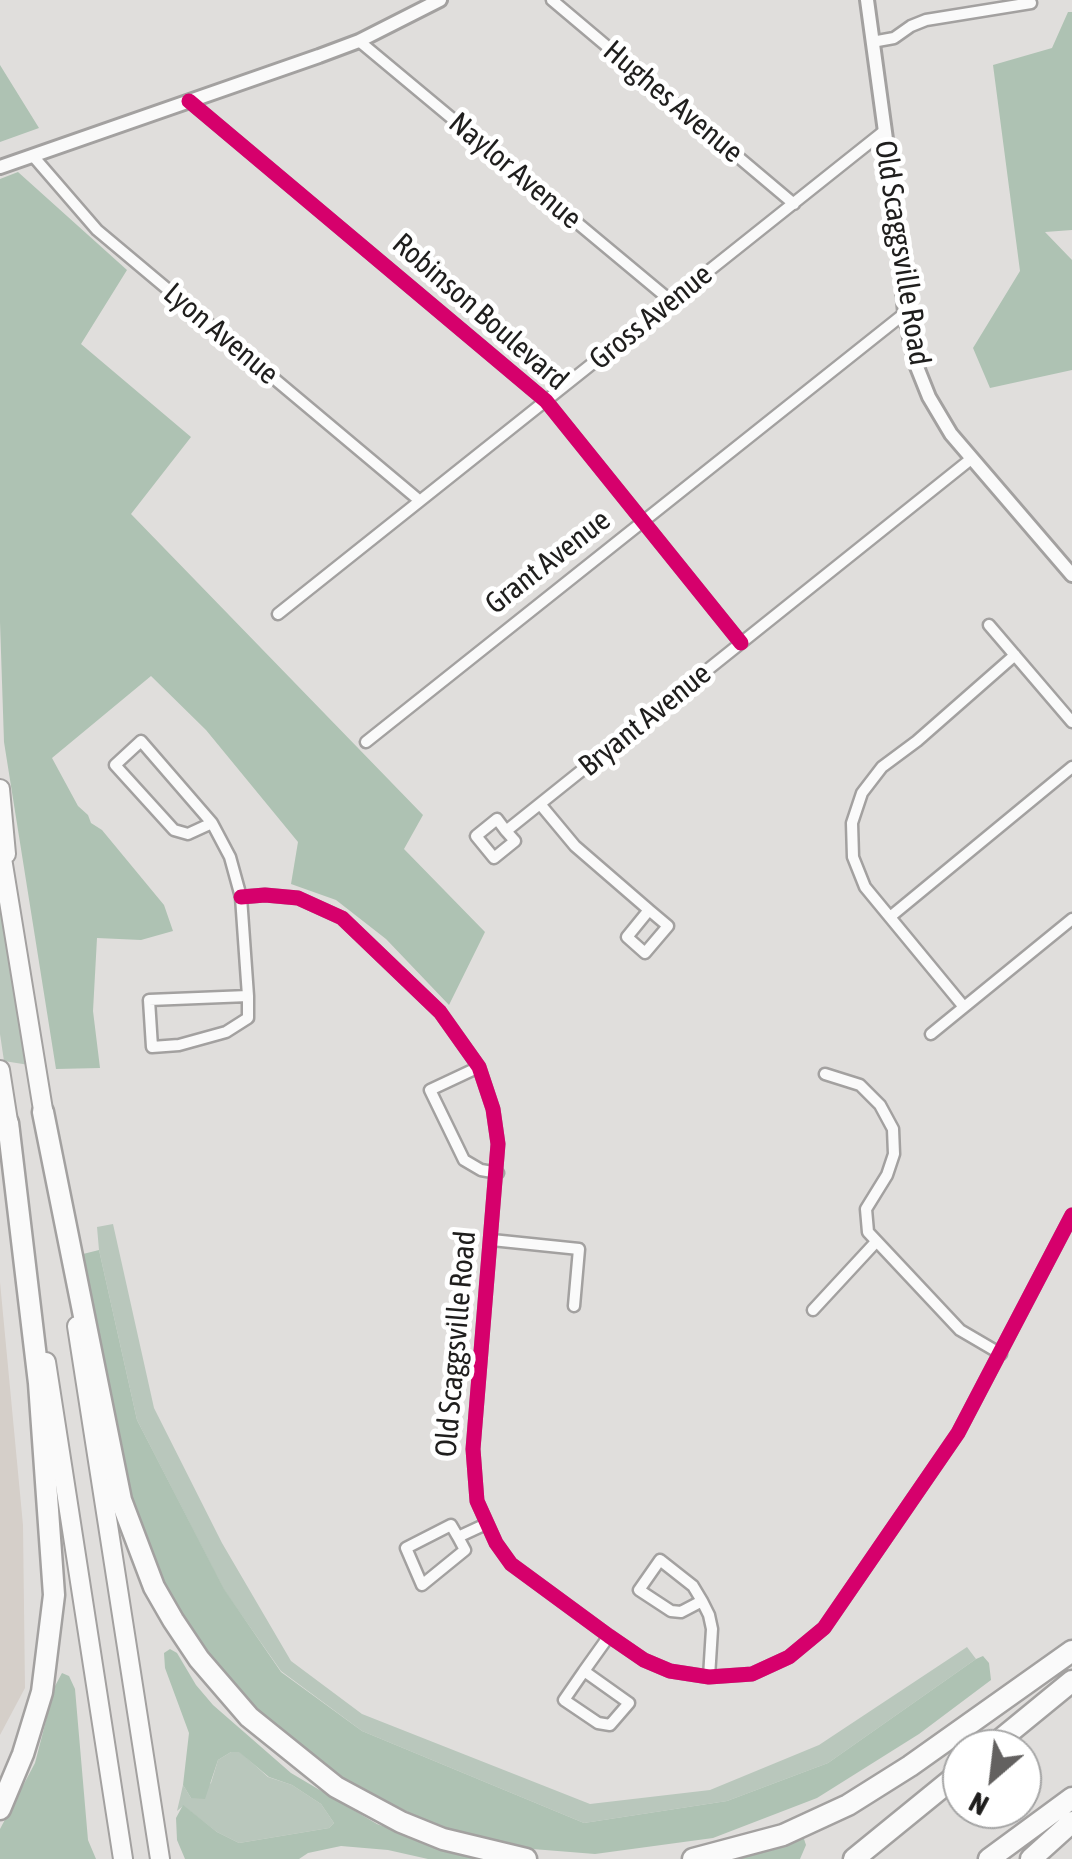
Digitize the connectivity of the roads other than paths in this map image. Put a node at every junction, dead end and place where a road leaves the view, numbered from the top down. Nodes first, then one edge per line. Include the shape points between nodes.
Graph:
1 (440, 0) edge
2 (552, 0) edge
3 (867, 0) edge
4 (1031, 3) dead end
5 (359, 41) junction
6 (872, 42) junction
7 (190, 101) junction
8 (883, 132) junction
9 (34, 156) junction
10 (0, 167) edge
11 (794, 204) junction
12 (671, 301) junction
13 (905, 313) junction
14 (546, 402) junction
15 (971, 458) junction
16 (420, 501) junction
17 (643, 522) junction
18 (1072, 575) edge
19 (278, 614) dead end
20 (990, 625) dead end
21 (741, 643) junction
22 (1015, 655) junction
23 (1072, 697) edge
24 (1060, 708) junction
25 (1072, 722) edge
26 (366, 742) dead end
27 (1072, 768) edge
28 (0, 789) edge
29 (540, 804) junction
30 (212, 823) junction
31 (506, 831) dead end
32 (0, 846) edge
33 (9, 894) junction
34 (242, 897) junction
35 (649, 910) dead end
36 (890, 917) junction
37 (1072, 919) edge
38 (248, 996) junction
39 (964, 1006) junction
40 (931, 1034) dead end
41 (478, 1067) junction
42 (0, 1070) edge
43 (825, 1074) dead end
44 (43, 1112) junction
45 (8, 1123) junction
46 (498, 1173) junction
47 (1072, 1215) edge
48 (492, 1240) junction
49 (874, 1243) junction
50 (574, 1306) dead end
51 (813, 1310) dead end
52 (1001, 1354) junction
53 (486, 1524) junction
54 (458, 1537) junction
55 (702, 1600) junction
56 (609, 1636) junction
57 (1072, 1652) edge
58 (584, 1671) junction
59 (709, 1677) junction
60 (1072, 1682) edge
61 (1014, 1729) edge
62 (942, 1787) edge
63 (1072, 1798) edge
64 (0, 1809) edge
65 (1072, 1822) edge
66 (123, 1859) edge
67 (160, 1859) edge
68 (526, 1859) edge
69 (692, 1859) edge
70 (854, 1859) edge
71 (989, 1859) edge
72 (1031, 1859) edge

1 - 5 street
2 - 11 street, Hughes Avenue
3 - 6 street, Old Scaggsville Road
4 - 6 street via 926,20
5 - 7 street
5 - 12 street, Naylor Avenue
6 - 8 street, Old Scaggsville Road
7 - 9 street
7 - 14 street, Robinson Boulevard
8 - 11 street, Gross Avenue
8 - 13 street, Old Scaggsville Road
9 - 10 street
9 - 16 street, Lyon Avenue via 98,230
11 - 12 street, Gross Avenue
12 - 14 street, Gross Avenue
13 - 15 street, Old Scaggsville Road via 929,397
13 - 17 street, Grant Avenue
14 - 16 street, Gross Avenue
14 - 17 street, Robinson Boulevard
15 - 18 street, Old Scaggsville Road
15 - 21 street, Bryant Avenue
16 - 19 street, Gross Avenue
17 - 21 street, Robinson Boulevard
17 - 26 street, Grant Avenue
20 - 22 street
21 - 29 street, Bryant Avenue
22 - 24 street
22 - 36 street via 882,767 862,793 852,823 853,857 865,887
23 - 24 street
24 - 25 street
27 - 36 street
28 - 33 main road
29 - 31 street, Bryant Avenue
29 - 35 street via 575,846
30 - 30 street via 188,834 174,830 115,765 141,741
30 - 34 street
32 - 33 main road
33 - 44 main road
34 - 38 street
34 - 41 street, Old Scaggsville Road via 298,898 342,918 440,1012
36 - 39 street
37 - 39 street
38 - 38 street via 149,1000 152,1046 226,1032 248,1018
39 - 40 street
41 - 46 street, Old Scaggsville Road via 493,1109
41 - 46 street via 430,1090 464,1160
42 - 45 main road
43 - 49 street via 860,1085 892,1129 892,1164 866,1209
44 - 67 main road
44 - 68 highway via 117,1483 134,1538 173,1620 248,1717 336,1787 442,1839
45 - 64 highway via 39,1383 54,1595 42,1692
45 - 66 main road
46 - 48 street, Old Scaggsville Road
47 - 52 street, Old Scaggsville Road
48 - 50 street via 580,1249
48 - 53 street, Old Scaggsville Road via 472,1450
49 - 51 street
49 - 52 street via 960,1330
52 - 59 street, Old Scaggsville Road via 958,1434 824,1628 770,1667
53 - 54 street
53 - 56 street, Old Scaggsville Road via 512,1564
54 - 54 street via 465,1550 422,1585 406,1548 452,1525
55 - 55 street via 660,1560 639,1590 671,1611
55 - 59 street via 712,1630
56 - 58 street
56 - 59 street, Old Scaggsville Road via 658,1666
57 - 69 highway via 848,1805 783,1835
58 - 58 street via 564,1700 610,1725 629,1702
60 - 61 highway
62 - 70 highway
63 - 71 highway
65 - 72 highway

